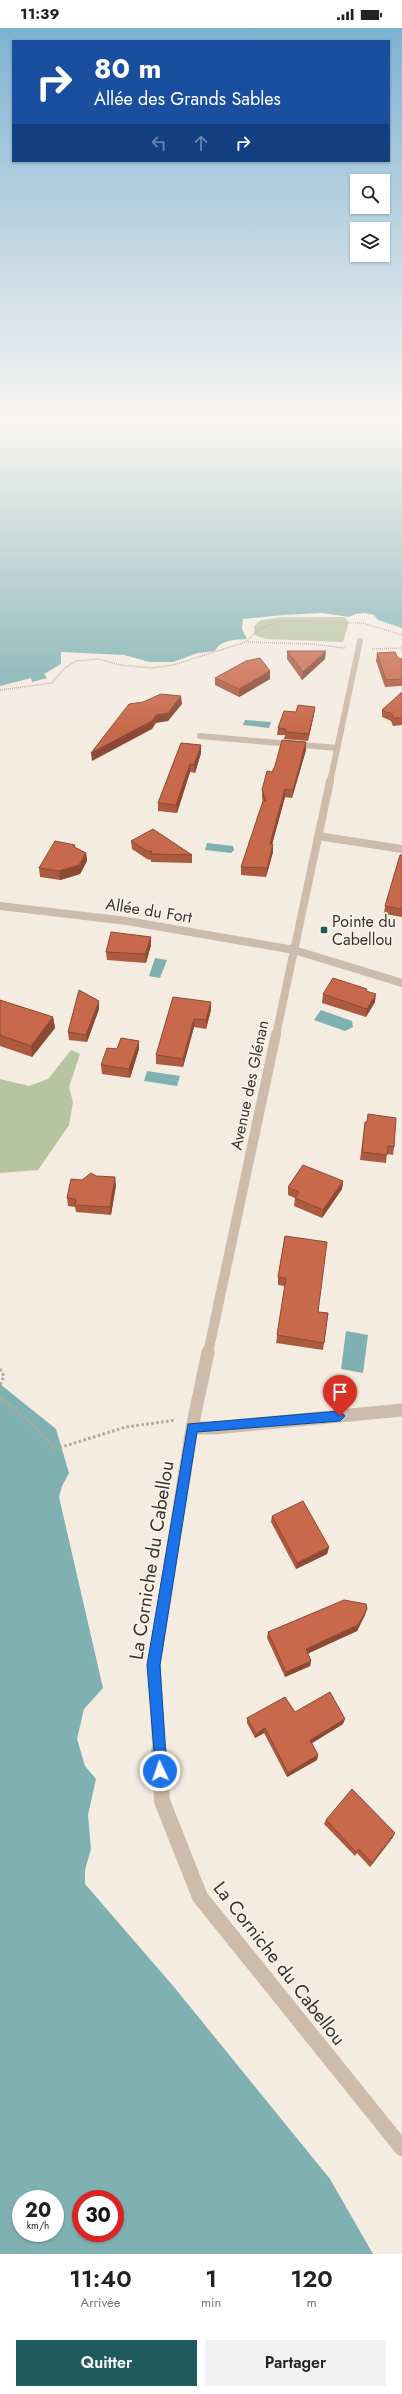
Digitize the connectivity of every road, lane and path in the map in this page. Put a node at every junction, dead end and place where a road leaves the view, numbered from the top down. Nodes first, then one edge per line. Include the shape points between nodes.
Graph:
1 (402, 635) edge
2 (360, 641) dead end
3 (246, 642) junction
4 (402, 648) edge
5 (358, 649) junction
6 (0, 690) edge
7 (200, 736) dead end
8 (337, 748) junction
9 (318, 836) junction
10 (402, 849) edge
11 (0, 906) edge
12 (294, 950) junction
13 (402, 983) edge
14 (0, 1369) edge
15 (0, 1385) edge
16 (0, 1398) edge
17 (402, 1410) edge
18 (193, 1422) junction
19 (402, 2148) edge

1 - 3 path via 363,623 280,620 260,629
2 - 5 street, Avenue des Glénan
3 - 5 path via 311,644
3 - 6 path via 173,665 151,668 121,665 98,659 76,661 65,668 52,683
4 - 5 path
5 - 8 street, Avenue des Glénan
7 - 8 street
8 - 9 street, Avenue des Glénan
9 - 10 street
9 - 12 street, Avenue des Glénan
11 - 12 street, Allée du Fort via 127,921
12 - 13 street, Allée du Fort
12 - 18 street, Avenue des Glénan
14 - 15 path via 4,1376
16 - 18 path via 30,1422 55,1449 126,1427
17 - 18 street via 215,1428
18 - 19 street, La Corniche du Cabellou via 154,1665 162,1802 200,1897

